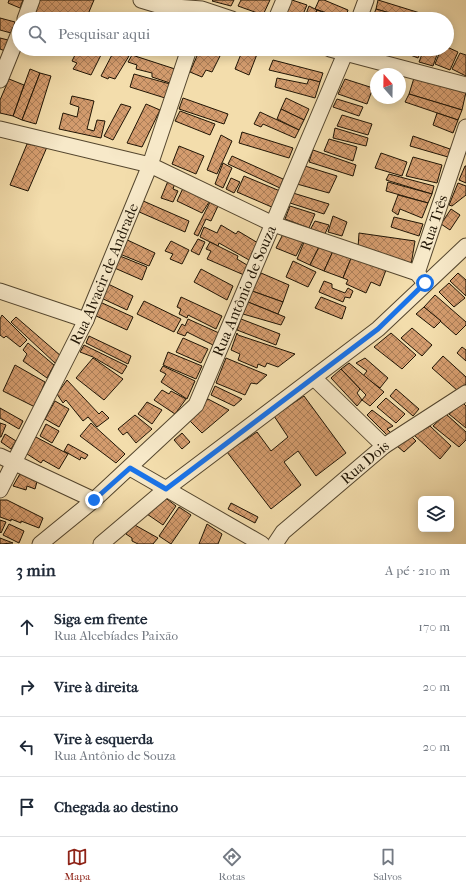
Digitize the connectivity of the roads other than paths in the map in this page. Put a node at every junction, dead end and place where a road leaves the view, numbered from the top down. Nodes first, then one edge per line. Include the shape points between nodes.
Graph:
1 (32, 0) edge
2 (142, 0) edge
3 (284, 0) edge
4 (366, 0) edge
5 (161, 3) edge
6 (27, 12) edge
7 (193, 12) edge
8 (279, 12) edge
9 (362, 12) edge
10 (12, 50) edge
11 (187, 56) edge
12 (344, 56) edge
13 (364, 56) edge
14 (0, 80) edge
15 (466, 85) edge
16 (466, 128) edge
17 (0, 129) edge
18 (150, 165) junction
19 (273, 224) junction
20 (466, 246) edge
21 (421, 278) junction
22 (0, 291) edge
23 (86, 320) junction
24 (314, 378) junction
25 (466, 393) edge
26 (384, 446) junction
27 (0, 456) edge
28 (14, 462) junction
29 (130, 468) junction
30 (166, 489) junction
31 (0, 490) edge
32 (94, 500) junction
33 (40, 544) edge
34 (101, 544) edge
35 (262, 544) edge
36 (275, 544) edge

1 - 6 street
2 - 5 street
3 - 8 street
4 - 9 street
5 - 7 street
10 - 14 street
11 - 18 street, Rua Alvacir de Andrade
12 - 19 street, Rua Antônio de Souza
13 - 15 street
16 - 21 street, Rua Três
17 - 18 street
18 - 19 street
18 - 23 street, Rua Alvacir de Andrade
19 - 21 street
19 - 29 street, Rua Antônio de Souza via 196,405
20 - 21 street
21 - 24 street via 378,329
22 - 23 street
23 - 28 street, Rua Alvacir de Andrade
24 - 26 street
24 - 30 street
25 - 26 street, Rua Dois
26 - 36 street, Rua Dois via 283,532
27 - 28 street
28 - 31 street, Rua Alvacir de Andrade
28 - 32 street
29 - 30 street
29 - 32 street, Rua Antônio de Souza
30 - 34 street
30 - 35 street
32 - 33 street, Rua Antônio de Souza

